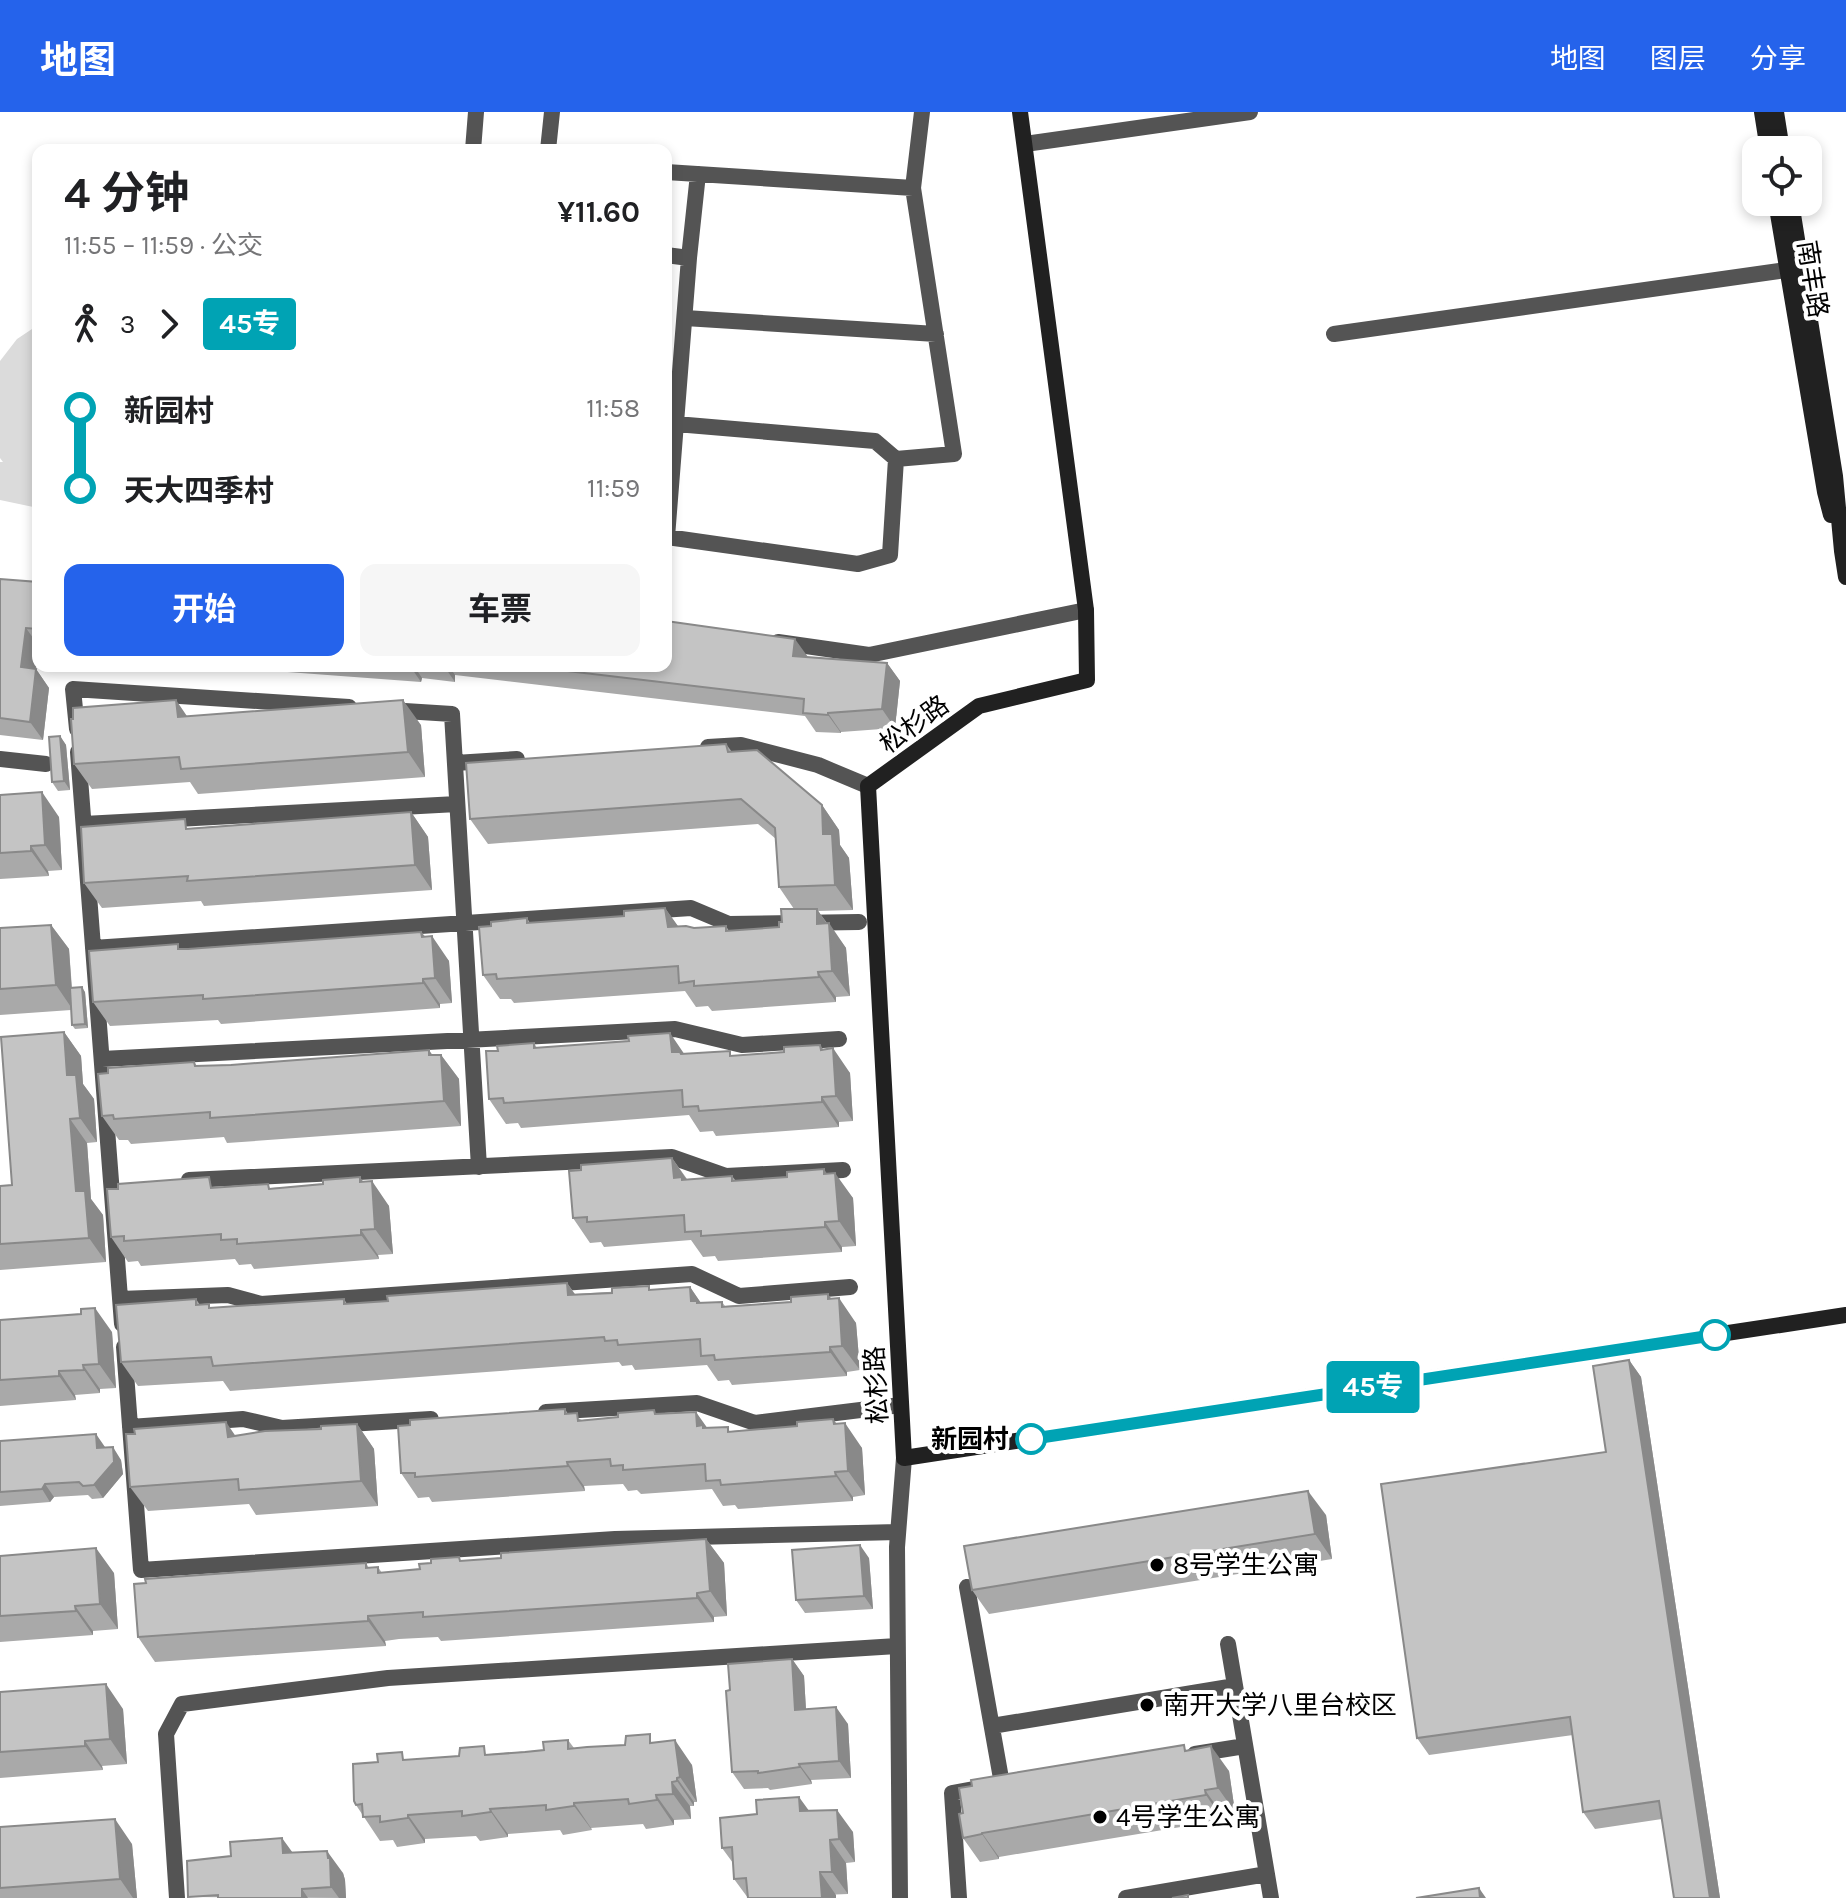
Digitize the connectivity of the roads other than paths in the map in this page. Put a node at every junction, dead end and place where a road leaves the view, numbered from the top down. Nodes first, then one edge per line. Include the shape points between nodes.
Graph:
1 (476, 112) edge
2 (552, 112) edge
3 (922, 112) edge
4 (1020, 112) edge
5 (1250, 112) edge
6 (1762, 112) edge
7 (1776, 112) edge
8 (1140, 120) edge
9 (1766, 136) edge
10 (1780, 136) edge
11 (473, 144) edge
12 (549, 144) edge
13 (1025, 144) junction
14 (672, 172) edge
15 (698, 174) junction
16 (913, 188) junction
17 (1780, 216) edge
18 (1792, 216) edge
19 (672, 256) edge
20 (689, 258) junction
21 (1794, 268) junction
22 (685, 318) junction
23 (936, 334) junction
24 (1334, 334) dead end
25 (676, 424) junction
26 (672, 446) edge
27 (896, 459) junction
28 (672, 538) edge
29 (1846, 577) edge
30 (1086, 610) junction
31 (759, 639) edge
32 (694, 748) edge
33 (534, 758) edge
34 (0, 759) edge
35 (455, 763) junction
36 (46, 764) dead end
37 (868, 786) junction
38 (457, 804) junction
39 (84, 824) junction
40 (859, 922) dead end
41 (464, 923) junction
42 (93, 948) junction
43 (839, 1039) dead end
44 (471, 1040) junction
45 (102, 1059) junction
46 (479, 1167) junction
47 (843, 1170) dead end
48 (175, 1181) edge
49 (850, 1287) dead end
50 (120, 1299) junction
51 (1846, 1315) edge
52 (901, 1405) junction
53 (537, 1413) edge
54 (441, 1418) edge
55 (130, 1427) junction
56 (904, 1458) junction
57 (898, 1532) junction
58 (967, 1587) edge
59 (1228, 1644) dead end
60 (897, 1646) junction
61 (1235, 1686) junction
62 (992, 1726) junction
63 (1245, 1746) junction
64 (1184, 1756) edge
65 (1267, 1874) junction
66 (177, 1898) edge
67 (900, 1898) edge
68 (959, 1898) edge
69 (1126, 1898) edge
70 (1271, 1898) edge

1 - 11 street
2 - 12 street
3 - 16 street
4 - 13 street, 松杉路
5 - 8 street
6 - 9 street
7 - 10 street
8 - 13 street
13 - 30 street, 松杉路
14 - 15 street
15 - 16 street
15 - 20 street
16 - 23 street
17 - 21 street, 南丰路
18 - 21 street, 南丰路
19 - 20 street
20 - 22 street
21 - 24 street
21 - 29 street, 南丰路 via 1825,492
22 - 23 street
22 - 25 street
23 - 27 street via 954,454
25 - 26 street
25 - 27 street via 875,441
27 - 28 street via 890,555 858,564
30 - 31 street via 869,655
30 - 37 street, 松杉路 via 1087,680 979,706
32 - 37 street via 741,745 818,765
33 - 35 street
34 - 36 street
35 - 38 street
35 - 39 street via 452,714 73,689
37 - 52 street, 松杉路
38 - 39 street
38 - 41 street
39 - 42 street
40 - 41 street via 729,924 691,908
41 - 42 street
41 - 44 street
42 - 45 street
43 - 44 street via 742,1045 675,1029
44 - 45 street
44 - 46 street
45 - 50 street via 119,1184
46 - 47 street via 672,1157 726,1176
46 - 48 street
49 - 50 street via 739,1296 692,1274 261,1304 228,1295
50 - 55 street
51 - 56 street
52 - 53 street via 755,1423 697,1403
52 - 56 street, 松杉路
54 - 55 street via 282,1428 243,1419
55 - 57 street via 141,1570 615,1539
56 - 57 street
57 - 60 street
58 - 62 street
59 - 61 street
60 - 66 street via 388,1678 182,1704 166,1734
60 - 67 street
61 - 62 street
61 - 63 street
62 - 68 street via 1009,1783 952,1793
63 - 64 street
63 - 65 street
65 - 69 street
65 - 70 street

